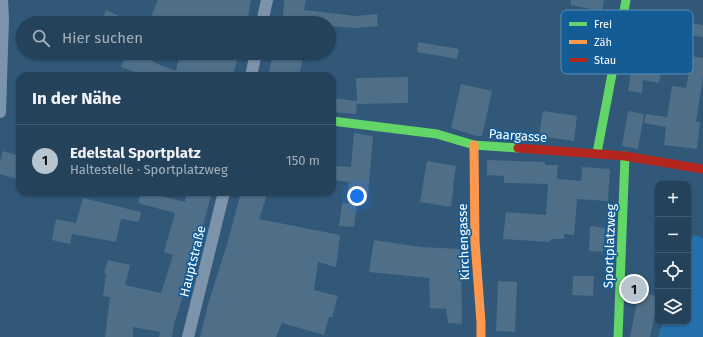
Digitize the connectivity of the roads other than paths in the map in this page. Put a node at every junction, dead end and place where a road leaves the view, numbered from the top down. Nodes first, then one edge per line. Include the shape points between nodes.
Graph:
1 (2, 0) edge
2 (267, 0) edge
3 (626, 0) edge
4 (624, 10) edge
5 (264, 16) edge
6 (254, 60) edge
7 (252, 72) edge
8 (612, 74) edge
9 (0, 109) edge
10 (0, 112) edge
11 (336, 121) edge
12 (474, 145) junction
13 (597, 153) junction
14 (625, 156) junction
15 (703, 169) edge
16 (223, 196) edge
17 (188, 337) edge
18 (481, 337) edge
19 (618, 337) edge

1 - 9 street
2 - 5 street
3 - 4 street
6 - 7 street
8 - 13 street
9 - 10 street
11 - 12 street, Paargasse via 437,134
12 - 13 street, Paargasse
12 - 18 street, Kirchengasse via 475,241
13 - 14 street, Paargasse
14 - 15 street, Paargasse
14 - 19 street, Sportplatzweg
16 - 17 street, Hauptstraße

